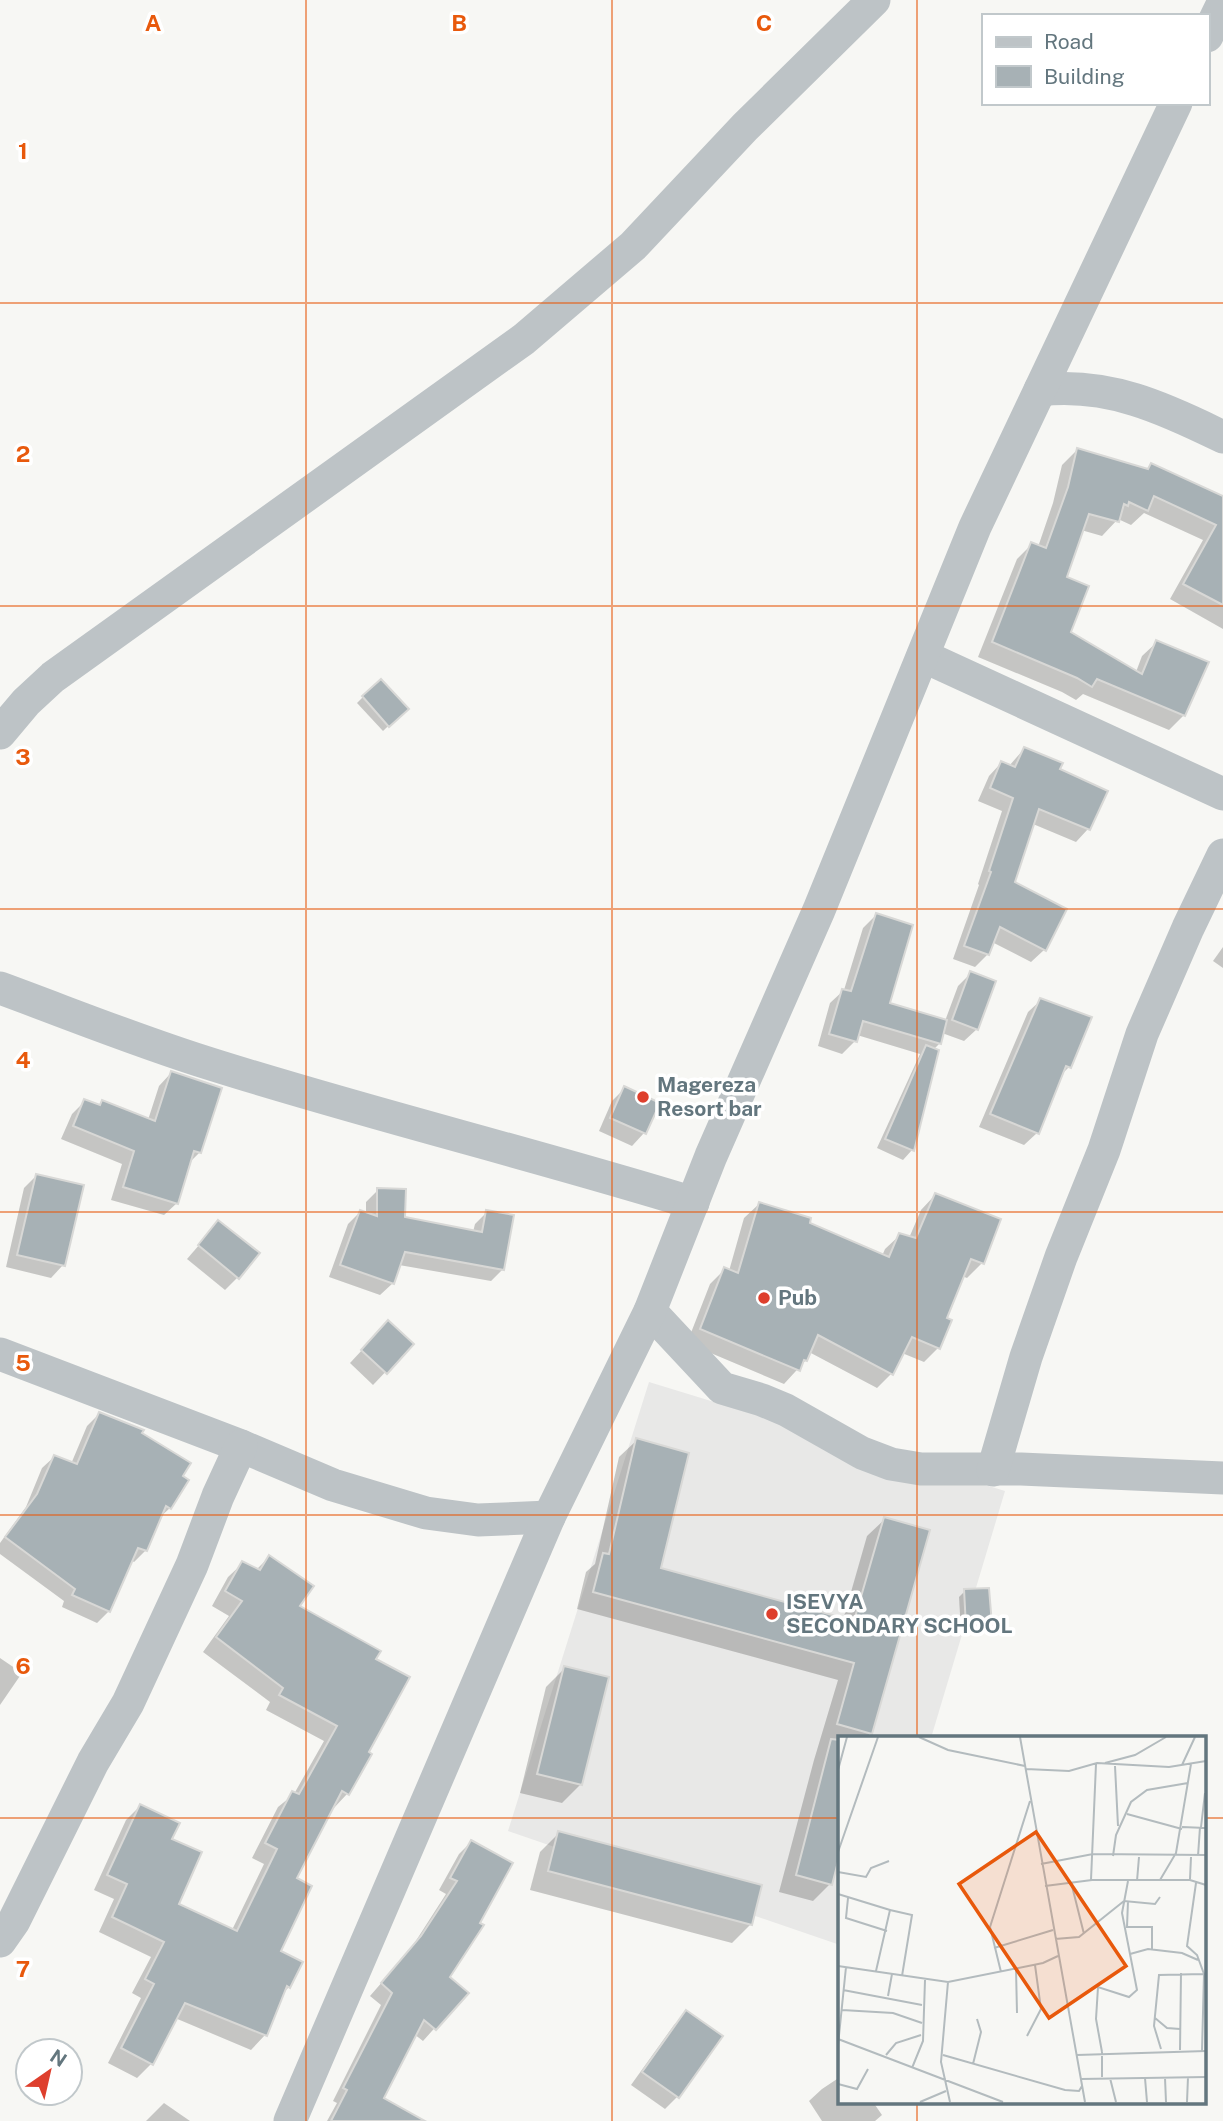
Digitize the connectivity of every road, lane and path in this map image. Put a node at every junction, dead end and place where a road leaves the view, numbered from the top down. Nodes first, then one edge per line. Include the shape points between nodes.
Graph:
1 (874, 0) edge
2 (1223, 3) edge
3 (1209, 32) edge
4 (1175, 105) edge
5 (1040, 390) junction
6 (1223, 437) edge
7 (923, 656) junction
8 (0, 733) edge
9 (1223, 794) edge
10 (1223, 855) edge
11 (0, 988) edge
12 (693, 1203) junction
13 (650, 1311) junction
14 (1, 1357) edge
15 (241, 1446) junction
16 (993, 1470) junction
17 (1223, 1478) edge
18 (549, 1517) junction
19 (0, 1941) edge
20 (290, 2121) edge

1 - 8 street via 633,246 524,339 53,677
2 - 3 street
4 - 5 street
5 - 6 street via 1098,389 1154,406
5 - 7 street via 975,527
7 - 9 street
7 - 12 street
10 - 16 street via 1142,1034 1026,1357
11 - 12 street via 215,1066
12 - 13 street
13 - 16 street via 722,1388 786,1410 862,1453 921,1469
13 - 18 street
14 - 15 street
15 - 18 street via 333,1485 426,1513 478,1520
15 - 19 street via 128,1703
16 - 17 street
18 - 20 street

